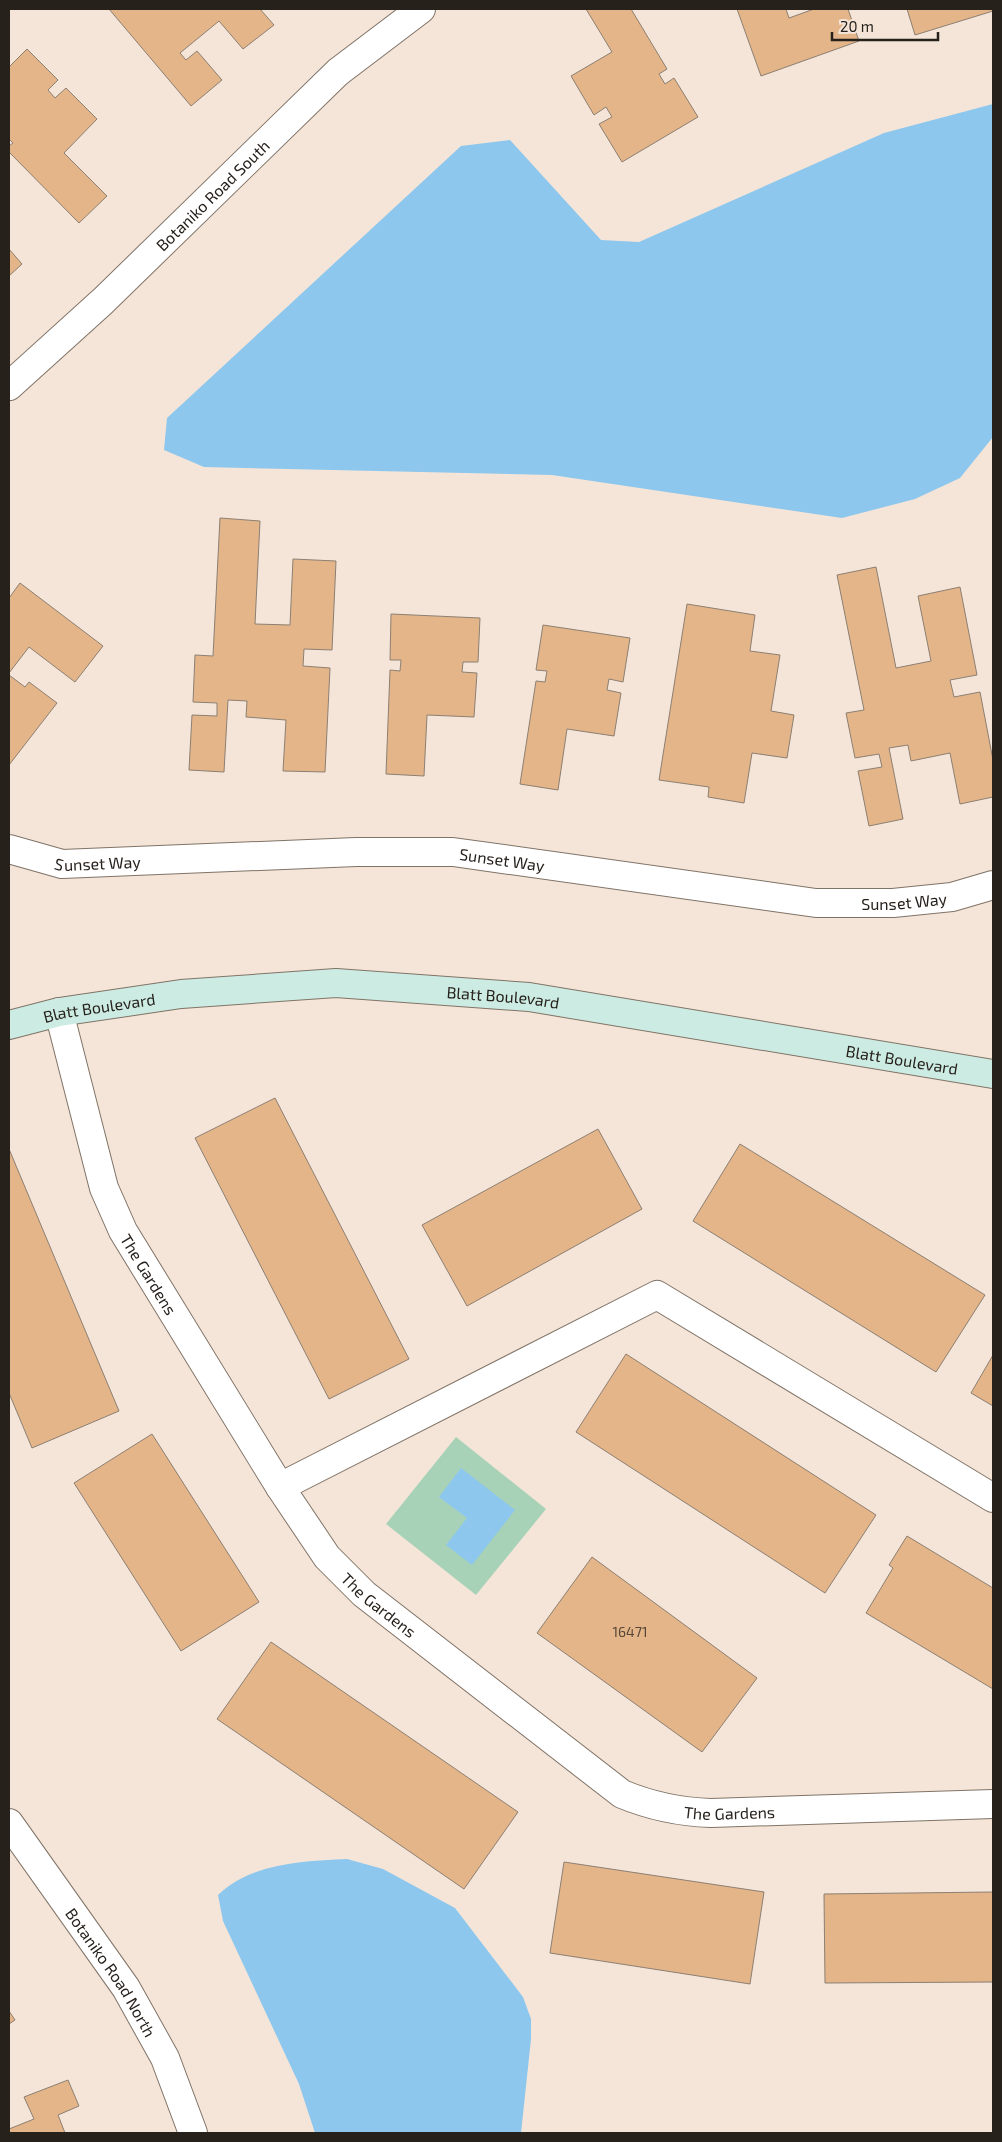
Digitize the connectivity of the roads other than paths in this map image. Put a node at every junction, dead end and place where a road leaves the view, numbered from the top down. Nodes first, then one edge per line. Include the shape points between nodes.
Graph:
1 (420, 9) edge
2 (9, 386) edge
3 (9, 849) edge
4 (993, 885) edge
5 (59, 1012) junction
6 (9, 1025) edge
7 (993, 1074) edge
8 (280, 1487) junction
9 (993, 1498) edge
10 (993, 1804) edge
11 (9, 1823) edge
12 (193, 2133) edge

1 - 2 street, Botaniko Road South via 338,72 103,302
3 - 4 street, Sunset Way via 62,864 356,852 453,852 816,903 893,903 952,897
5 - 6 street, Blatt Boulevard
5 - 7 street, Blatt Boulevard via 181,994 346,984 529,997
5 - 8 street, The Gardens via 104,1188 123,1231
8 - 9 street via 657,1295
8 - 10 street, The Gardens via 327,1557 364,1594 622,1794 681,1812 711,1813
11 - 12 street, Botaniko Road North via 126,1988 165,2058

